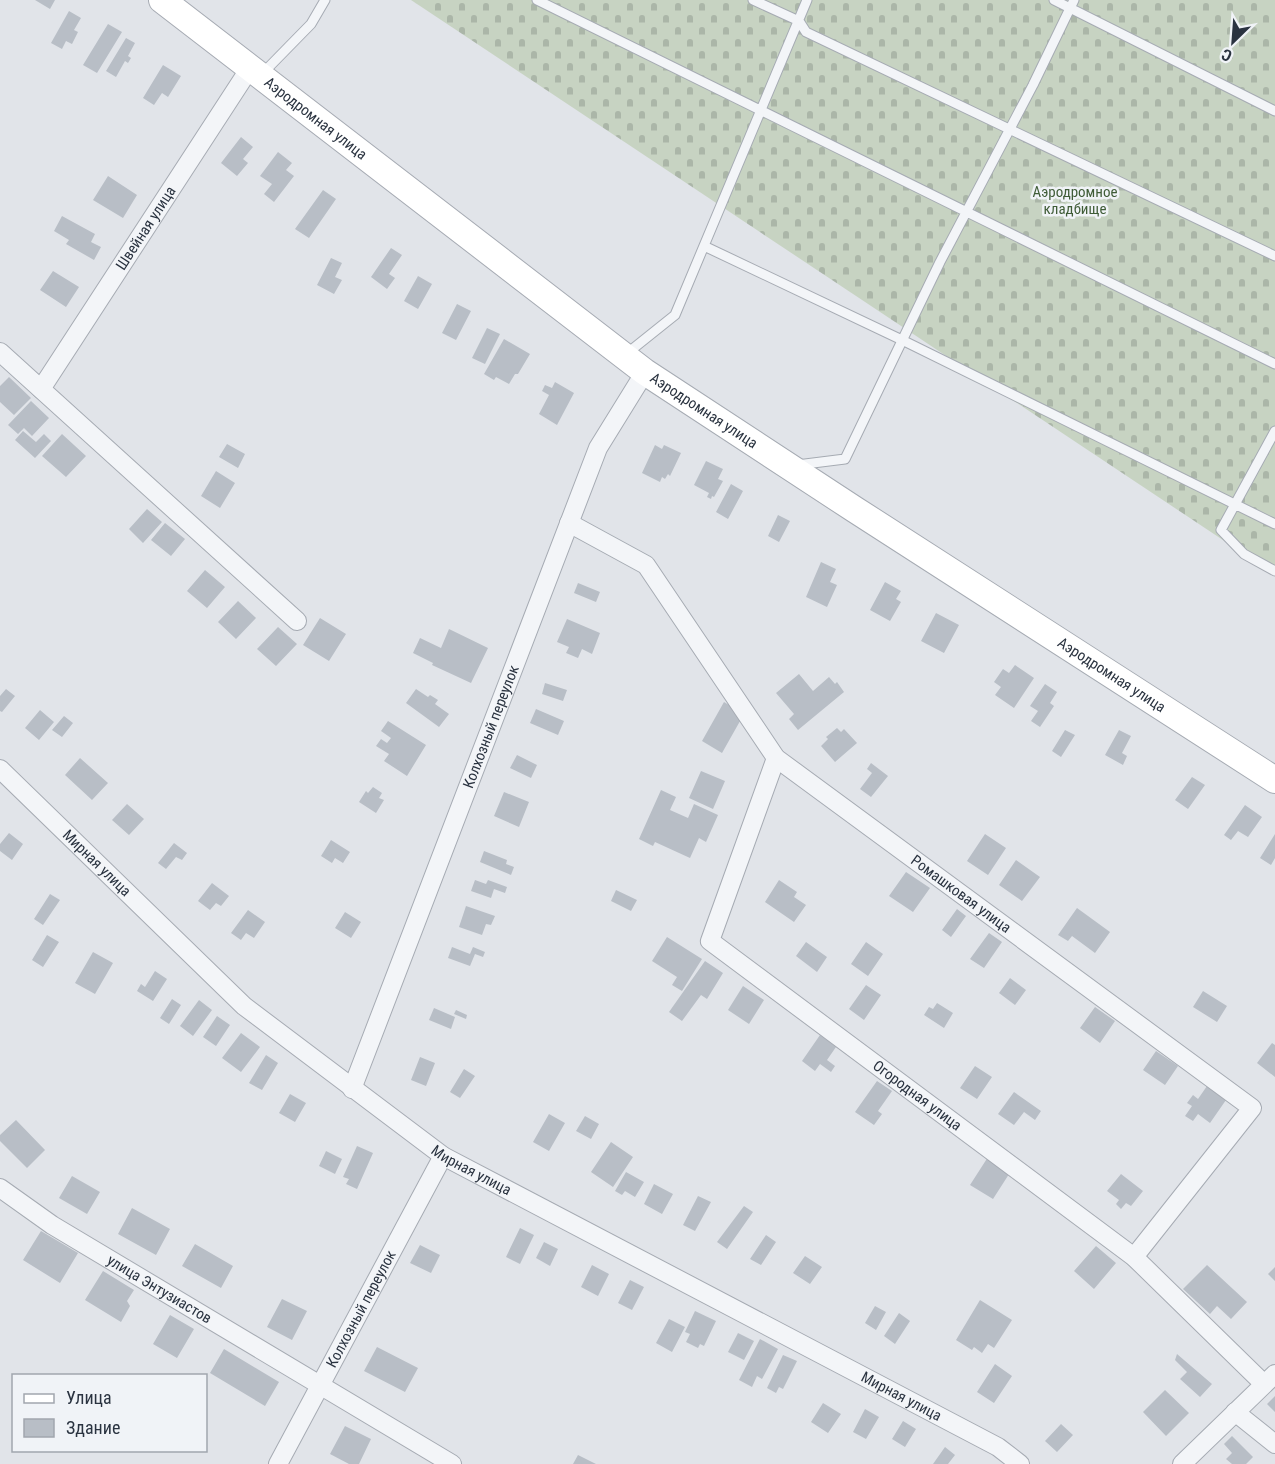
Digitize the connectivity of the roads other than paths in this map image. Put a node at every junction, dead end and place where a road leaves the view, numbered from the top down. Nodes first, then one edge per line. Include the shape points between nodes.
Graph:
1 (162, 0) edge
2 (325, 0) edge
3 (537, 0) edge
4 (753, 0) edge
5 (807, 0) edge
6 (1054, 0) edge
7 (1073, 4) edge
8 (799, 21) junction
9 (255, 72) junction
10 (761, 110) junction
11 (1275, 111) edge
12 (1010, 129) junction
13 (967, 213) junction
14 (704, 246) junction
15 (1275, 256) edge
16 (902, 340) junction
17 (0, 352) edge
18 (624, 356) junction
19 (1275, 364) edge
20 (645, 372) junction
21 (41, 389) junction
22 (1275, 431) edge
23 (789, 466) junction
24 (1236, 504) junction
25 (569, 523) junction
26 (1275, 524) edge
27 (1275, 571) edge
28 (297, 621) dead end
29 (776, 758) junction
30 (0, 769) edge
31 (1275, 780) edge
32 (352, 1089) junction
33 (443, 1156) junction
34 (0, 1188) edge
35 (1134, 1257) junction
36 (1270, 1379) edge
37 (321, 1387) junction
38 (1235, 1413) junction
39 (1275, 1444) edge
40 (278, 1464) edge
41 (452, 1464) edge
42 (1020, 1464) edge
43 (1182, 1464) edge

1 - 9 street, Аэродромная улица
2 - 9 lane via 311,24
3 - 10 lane
4 - 8 lane
5 - 8 lane
6 - 7 lane
7 - 11 lane
7 - 12 lane
8 - 10 lane
8 - 12 lane via 806,32
9 - 18 street, Аэродромная улица
9 - 21 street, Швейная улица
10 - 13 lane
10 - 14 lane
12 - 13 lane
12 - 15 lane
13 - 16 lane
13 - 19 lane
14 - 16 lane
14 - 18 lane via 675,315
16 - 23 lane via 845,459
16 - 24 lane
17 - 21 street
18 - 20 street, Аэродромная улица
20 - 23 street, Аэродромная улица
20 - 25 street, Колхозный переулок via 598,448
21 - 28 street
22 - 24 lane
23 - 31 street, Аэродромная улица
24 - 26 lane
24 - 27 lane via 1221,530 1244,554
25 - 29 street, Ромашковая улица via 646,565
25 - 32 street, Колхозный переулок
29 - 35 street, Огородная улица via 710,941
29 - 35 street, Ромашковая улица via 1252,1108
30 - 32 street, Мирная улица via 244,1006
32 - 33 street, Мирная улица
33 - 37 street, Колхозный переулок
33 - 42 street, Мирная улица via 988,1442
34 - 37 street, улица Энтузиастов via 52,1225
35 - 36 street, Огородная улица
36 - 38 street
37 - 40 street, Колхозный переулок
37 - 41 street, улица Энтузиастов
38 - 39 street
38 - 43 street

